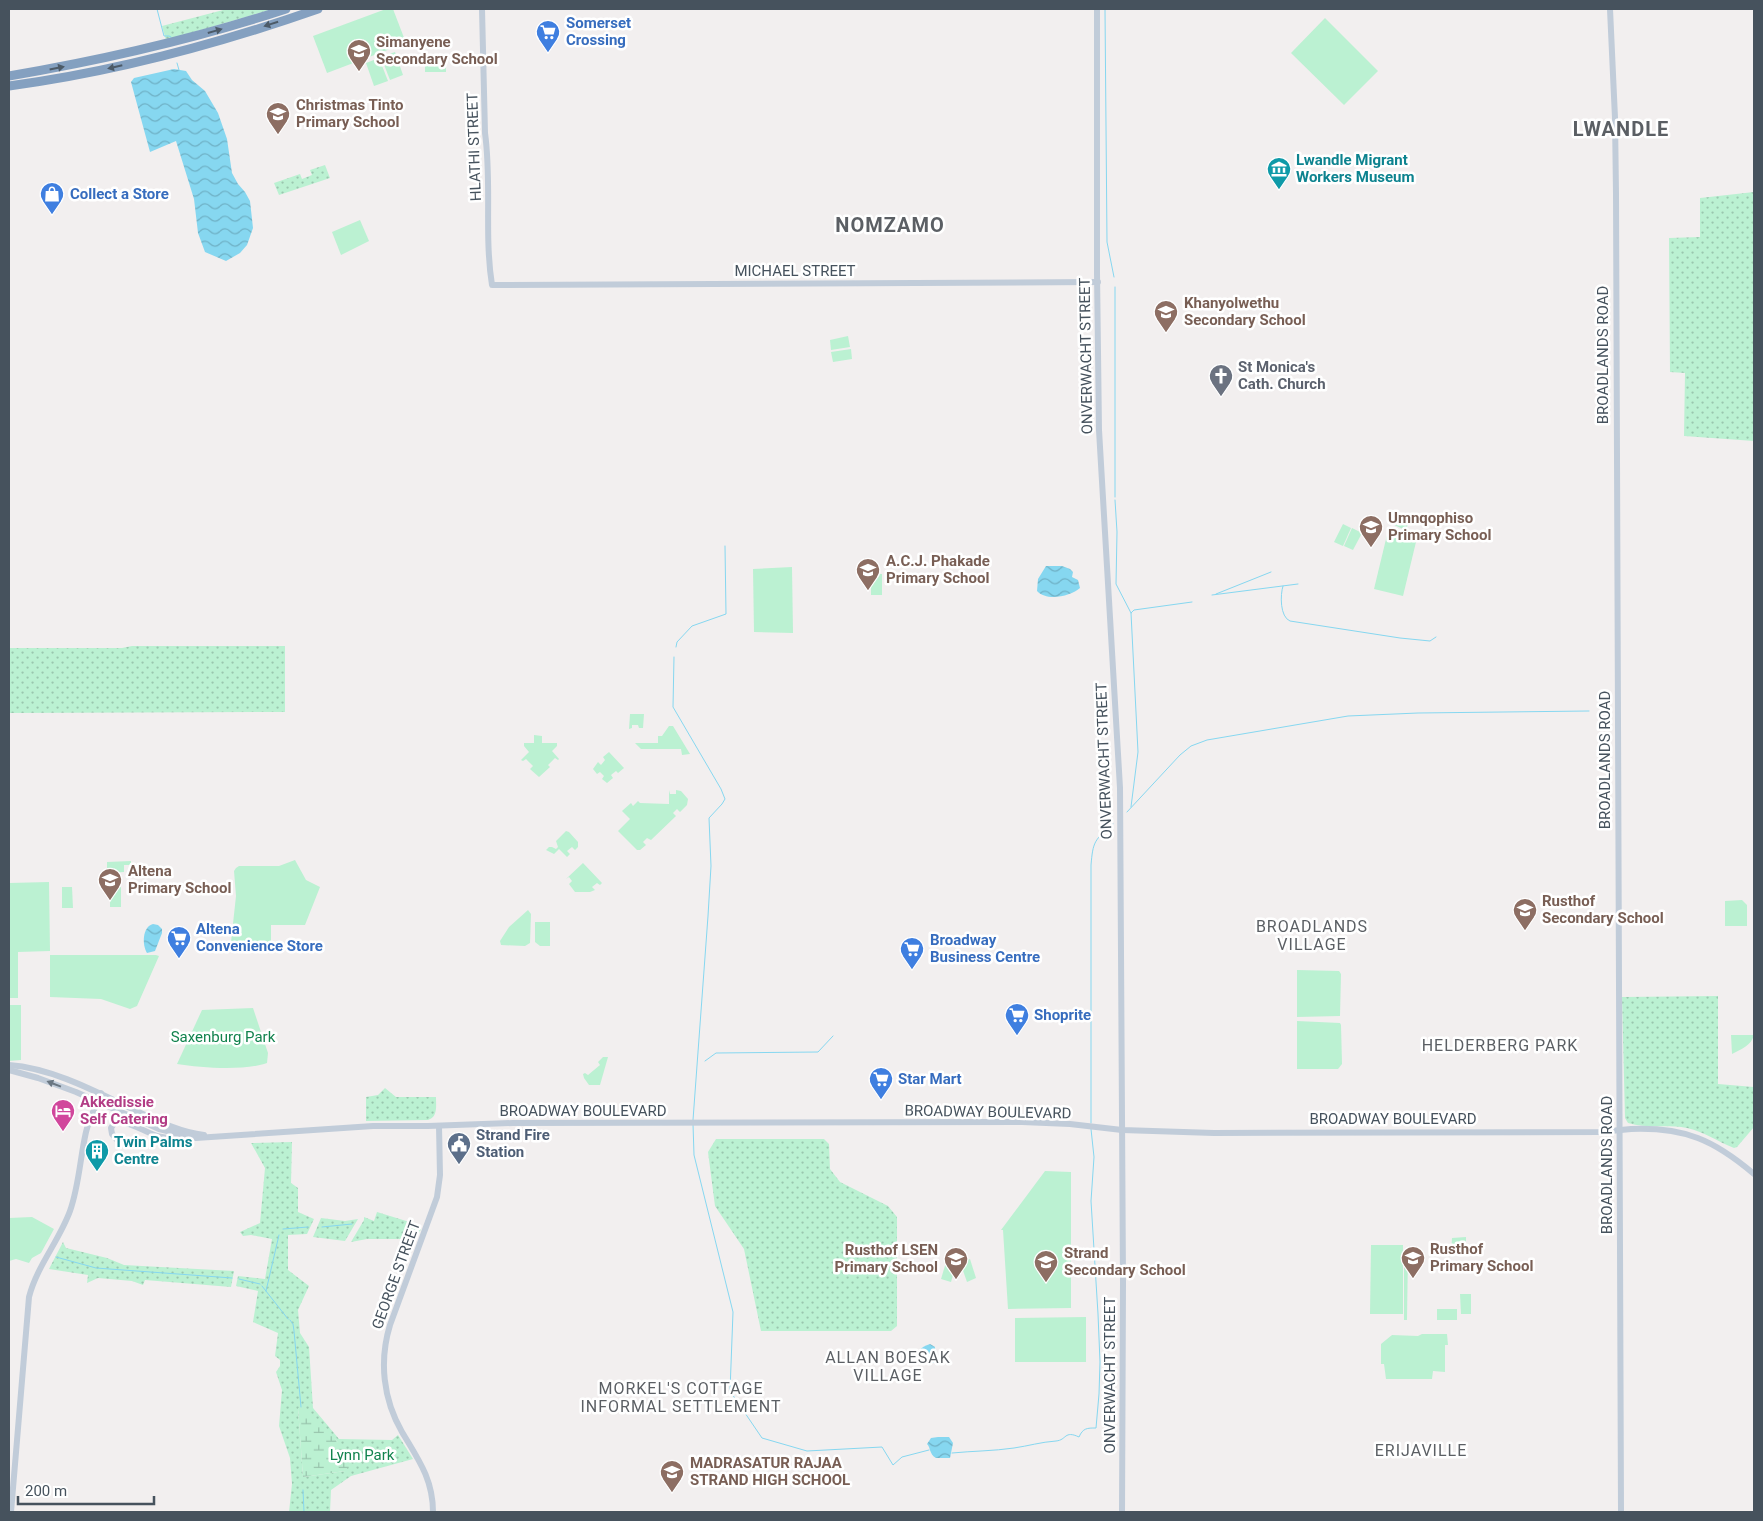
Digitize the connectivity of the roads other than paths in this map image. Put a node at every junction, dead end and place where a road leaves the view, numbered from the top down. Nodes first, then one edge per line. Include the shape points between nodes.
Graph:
1 (286, 9) edge
2 (318, 9) edge
3 (482, 9) edge
4 (1097, 9) edge
5 (1610, 9) edge
6 (9, 76) edge
7 (9, 86) edge
8 (1098, 282) junction
9 (492, 285) joint
10 (9, 1066) edge
11 (9, 1070) edge
12 (102, 1094) junction
13 (98, 1101) junction
14 (439, 1126) junction
15 (1122, 1130) junction
16 (1619, 1130) junction
17 (210, 1137) junction
18 (191, 1138) junction
19 (119, 1142) dead end
20 (1754, 1174) edge
21 (11, 1512) edge
22 (433, 1512) edge
23 (1122, 1512) edge
24 (1621, 1512) edge

6 -> 1 highway via 128,53
2 -> 7 highway via 161,56
3 - 9 main road, HLATHI STREET
4 - 8 main road, ONVERWACHT STREET
5 - 16 main road, BROADLANDS ROAD via 1616,194
8 - 9 main road, MICHAEL STREET
8 - 15 main road, ONVERWACHT STREET via 1100,445 1120,788
10 - 12 main road, BROADWAY BOULEVARD via 39,1071
13 -> 11 main road, BROADWAY BOULEVARD
12 - 13 main road
12 - 17 main road, BROADWAY BOULEVARD via 173,1127
13 - 18 main road, BROADWAY BOULEVARD via 159,1129
13 - 21 main road via 86,1134 71,1208 29,1297
14 - 15 main road, BROADWAY BOULEVARD via 1022,1122
14 - 17 main road, BROADWAY BOULEVARD via 373,1126
14 - 22 main road, GEORGE STREET via 437,1198 390,1325 383,1366 390,1407 425,1470
15 - 16 main road, BROADWAY BOULEVARD
15 - 23 main road, ONVERWACHT STREET
16 - 20 main road, BROADWAY BOULEVARD via 1665,1130 1697,1137 1727,1152
16 - 24 main road, BROADLANDS ROAD
17 - 18 main road, BROADWAY BOULEVARD
18 - 19 main road via 159,1138 120,1121 111,1128

